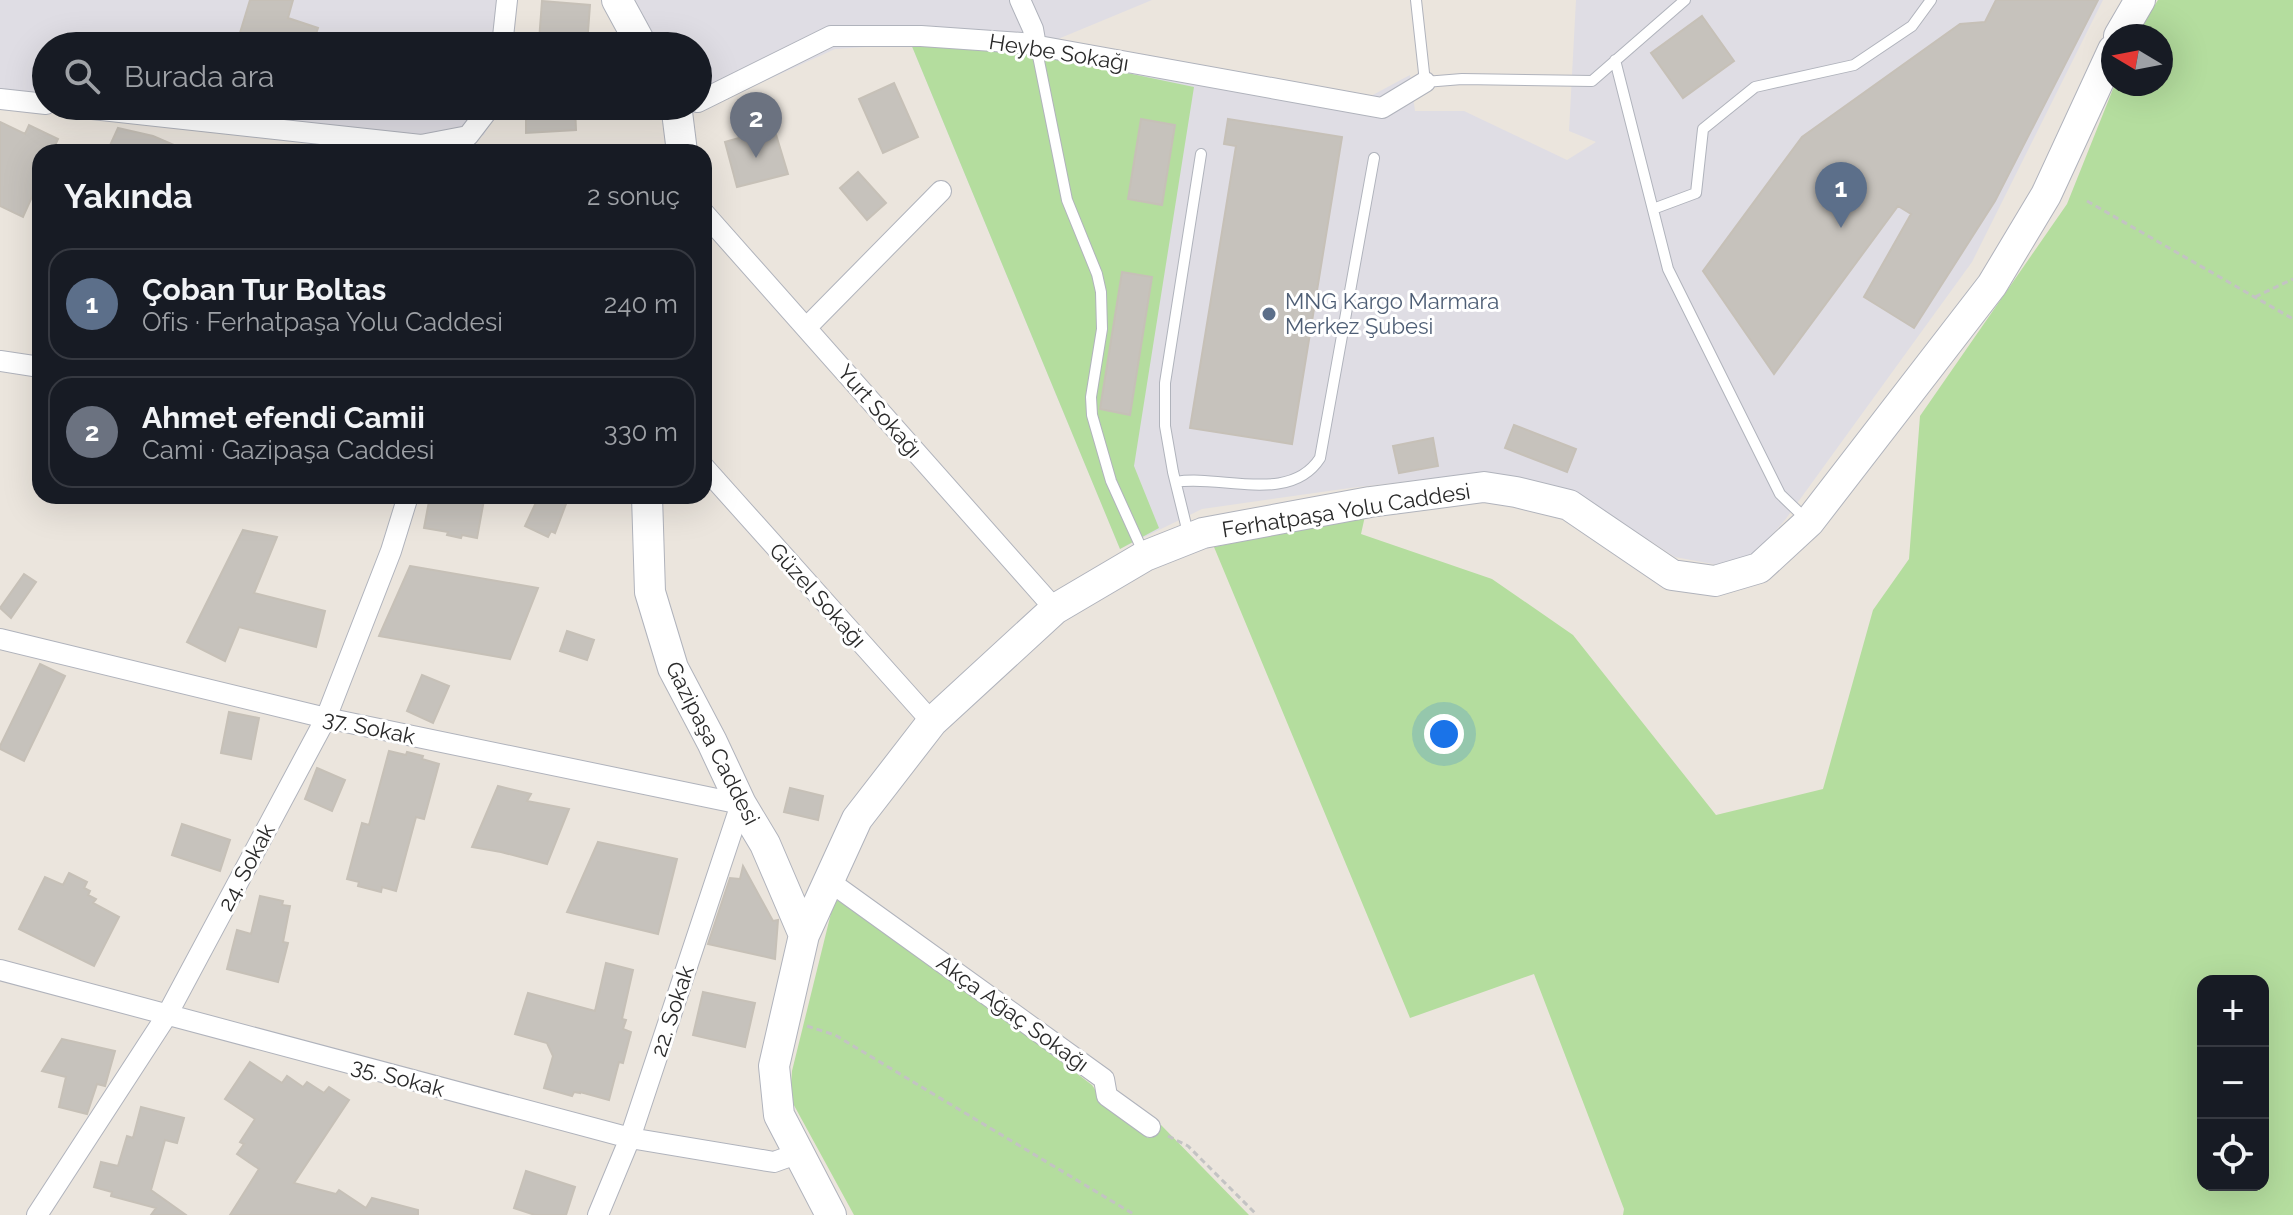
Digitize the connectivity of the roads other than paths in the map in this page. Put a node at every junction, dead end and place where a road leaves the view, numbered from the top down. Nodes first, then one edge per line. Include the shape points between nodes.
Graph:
1 (507, 0) edge
2 (617, 0) edge
3 (1020, 0) edge
4 (1416, 0) edge
5 (1685, 0) edge
6 (1931, 0) edge
7 (2140, 0) edge
8 (2126, 24) edge
9 (504, 32) edge
10 (634, 32) edge
11 (1036, 46) junction
12 (1615, 60) junction
13 (2101, 76) edge
14 (1425, 82) junction
15 (712, 93) edge
16 (0, 99) edge
17 (32, 102) edge
18 (193, 120) edge
19 (480, 120) edge
20 (684, 120) edge
21 (412, 144) edge
22 (426, 144) edge
23 (683, 144) edge
24 (1201, 154) dead end
25 (1374, 158) dead end
26 (941, 191) dead end
27 (1653, 209) junction
28 (712, 222) edge
29 (807, 327) junction
30 (0, 361) edge
31 (32, 366) edge
32 (712, 476) edge
33 (1176, 482) junction
34 (406, 504) edge
35 (647, 504) edge
36 (1809, 522) junction
37 (1188, 539) junction
38 (1145, 556) junction
39 (1055, 609) junction
40 (0, 639) edge
41 (326, 718) junction
42 (932, 722) junction
43 (741, 804) junction
44 (829, 881) junction
45 (804, 935) junction
46 (0, 970) edge
47 (167, 1015) junction
48 (1150, 1127) road end
49 (630, 1138) junction
50 (799, 1153) junction
51 (37, 1215) edge
52 (598, 1215) edge
53 (831, 1215) edge

1 - 9 street
2 - 10 main road
3 - 11 street
4 - 14 lane
5 - 12 lane
6 - 27 lane via 1912,26 1854,65 1755,87 1703,129 1696,193
7 - 8 main road
11 - 14 street, Heybe Sokağı via 1382,108
11 - 15 street, Heybe Sokağı via 921,36 831,36
11 - 38 lane via 1067,200 1101,292 1092,415 1111,481
12 - 14 lane via 1592,81
12 - 27 lane
13 - 36 main road, Ferhatpaşa Yolu Caddesi via 2046,195 1992,285
16 - 17 street
18 - 21 street
19 - 22 street via 468,136
20 - 23 main road
24 - 33 lane via 1165,383 1165,426
25 - 33 lane via 1320,458 1308,472 1280,484
26 - 29 street
27 - 36 lane via 1668,269 1780,494
28 - 29 street, Yurt Sokağı
29 - 39 street, Yurt Sokağı
30 - 31 street
32 - 42 street, Güzel Sokağı
33 - 37 lane
34 - 41 street, 24. Sokak
35 - 43 main road, Gazipaşa Caddesi via 650,592 673,668
36 - 37 main road, Ferhatpaşa Yolu Caddesi via 1759,568 1715,581 1672,575 1569,505 1484,487 1370,502
37 - 38 main road, Ferhatpaşa Yolu Caddesi
38 - 39 main road, Ferhatpaşa Yolu Caddesi
39 - 42 main road, Ferhatpaşa Yolu Caddesi
40 - 41 street, 37. Sokak
41 - 43 street, 37. Sokak
41 - 47 street, 24. Sokak
42 - 44 main road, Ferhatpaşa Yolu Caddesi via 857,819
43 - 45 main road, Gazipaşa Caddesi via 765,844
43 - 49 street, 22. Sokak
44 - 45 main road, Ferhatpaşa Yolu Caddesi
44 - 48 street, Akça Ağaç Sokağı via 1104,1079 1107,1096
45 - 50 main road, Ferhatpaşa Yolu Caddesi via 774,1066 779,1115
46 - 47 street, 35. Sokak
47 - 49 street, 35. Sokak
47 - 51 street, 24. Sokak
49 - 50 street, 35. Sokak via 774,1162
49 - 52 street, 22. Sokak
50 - 53 main road, Ferhatpaşa Yolu Caddesi

